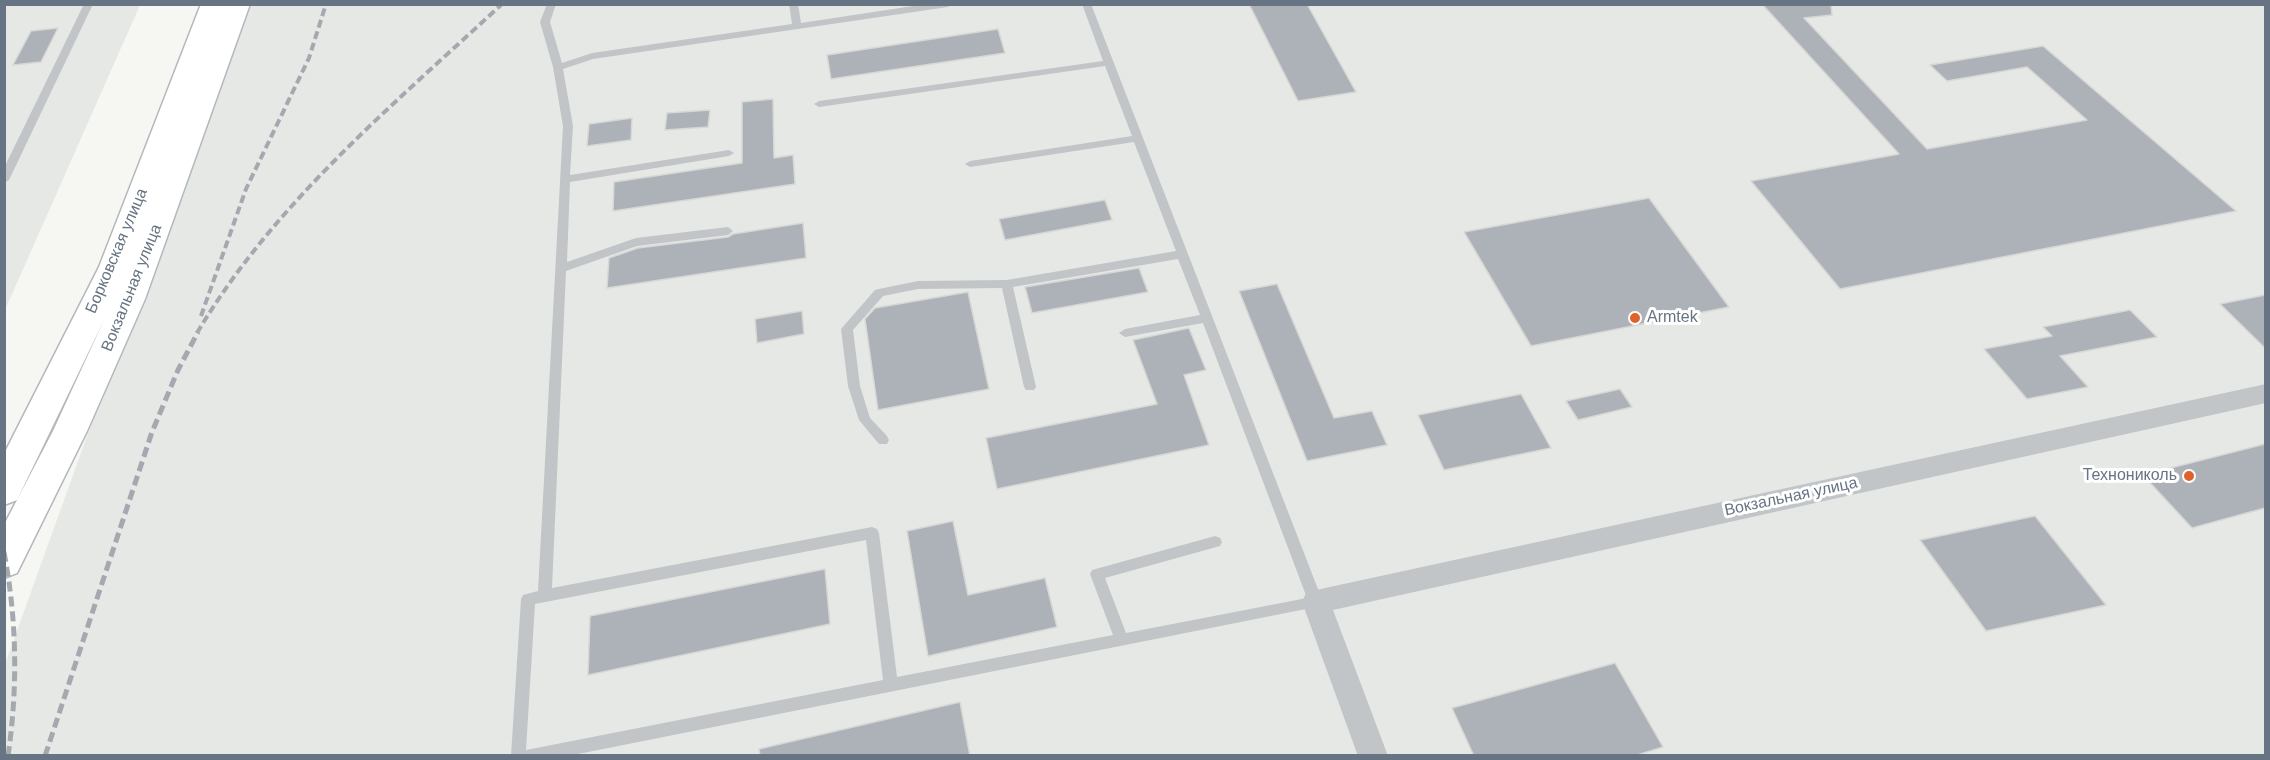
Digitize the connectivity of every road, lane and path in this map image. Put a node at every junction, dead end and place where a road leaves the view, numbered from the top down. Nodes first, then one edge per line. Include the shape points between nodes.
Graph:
1 (89, 4) edge
2 (214, 4) edge
3 (238, 4) edge
4 (552, 4) edge
5 (793, 4) edge
6 (948, 4) edge
7 (1086, 4) edge
8 (797, 26) junction
9 (1109, 63) junction
10 (558, 67) junction
11 (819, 104) dead end
12 (1138, 138) junction
13 (729, 153) dead end
14 (970, 164) dead end
15 (565, 179) junction
16 (4, 180) edge
17 (728, 231) dead end
18 (1183, 254) junction
19 (560, 269) junction
20 (1007, 284) junction
21 (1207, 318) junction
22 (1125, 333) dead end
23 (1030, 387) dead end
24 (2265, 393) edge
25 (883, 440) dead end
26 (4, 490) edge
27 (1215, 542) dead end
28 (4, 562) edge
29 (545, 596) junction
30 (1316, 602) junction
31 (1122, 640) junction
32 (891, 685) junction
33 (518, 756) edge
34 (529, 756) edge
35 (1373, 756) edge

1 - 16 lane
2 - 26 main road, Борковская улица via 114,267
3 - 28 main road, Вокзальная улица via 129,300
4 - 10 lane via 544,22
5 - 8 lane
6 - 8 lane
7 - 9 lane
8 - 10 lane via 592,56
9 - 11 lane
9 - 12 lane
10 - 15 lane via 568,126
12 - 14 lane
12 - 18 lane
13 - 15 lane
15 - 19 lane
17 - 19 lane via 636,242
18 - 20 lane
18 - 21 lane
19 - 29 lane
20 - 23 lane
20 - 25 lane via 918,285 879,293 847,329 854,386 865,420
21 - 22 lane
21 - 30 lane
24 - 30 street, Вокзальная улица
27 - 31 lane via 1097,574
29 - 32 lane via 872,533
29 - 33 lane via 528,599
30 - 31 lane
30 - 35 street
31 - 32 lane
32 - 34 lane

